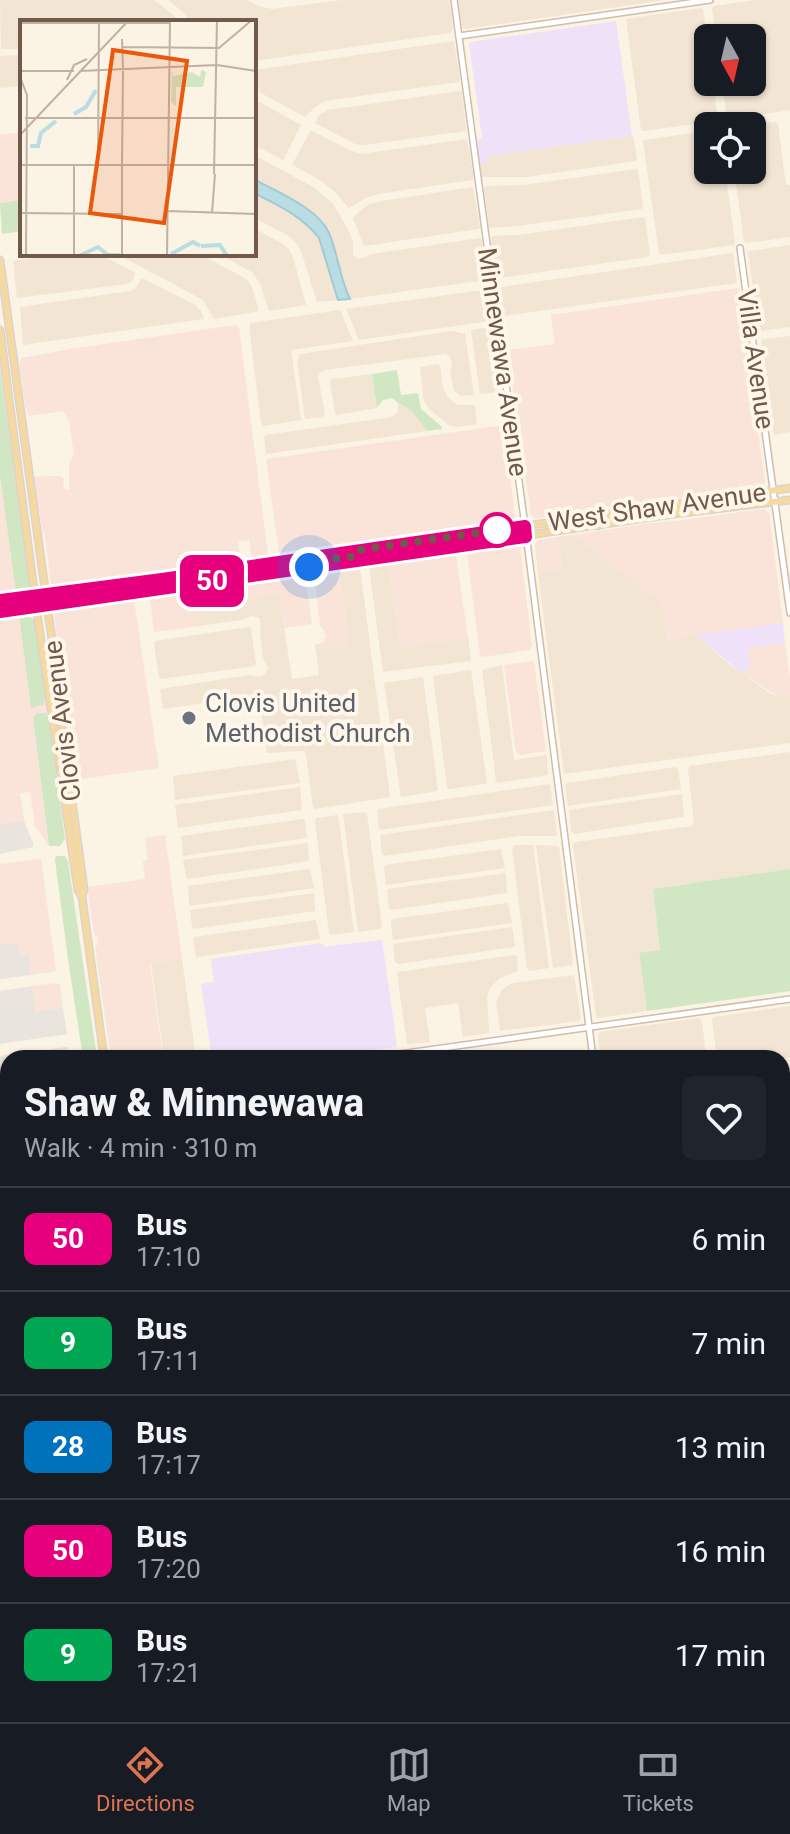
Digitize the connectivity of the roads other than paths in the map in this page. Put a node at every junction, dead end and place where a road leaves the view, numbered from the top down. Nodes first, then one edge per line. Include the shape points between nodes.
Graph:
1 (454, 0) edge
2 (710, 0) edge
3 (459, 36) junction
4 (740, 248) dead end
5 (0, 260) edge
6 (0, 330) edge
7 (790, 488) edge
8 (775, 490) junction
9 (790, 500) edge
10 (697, 502) junction
11 (776, 502) junction
12 (650, 509) junction
13 (654, 517) junction
14 (525, 526) junction
15 (598, 526) junction
16 (526, 537) junction
17 (383, 547) junction
18 (359, 550) junction
19 (364, 559) junction
20 (309, 567) junction
21 (185, 575) junction
22 (139, 582) junction
23 (141, 591) junction
24 (46, 594) junction
25 (35, 595) junction
26 (95, 599) junction
27 (0, 600) edge
28 (48, 606) junction
29 (36, 607) junction
30 (0, 612) edge
31 (790, 613) edge
32 (55, 738) junction
33 (69, 786) junction
34 (75, 848) junction
35 (82, 897) junction
36 (790, 999) edge
37 (589, 1026) junction
38 (103, 1050) edge
39 (426, 1050) edge
40 (592, 1050) edge

1 - 3 main road, Minnewawa Avenue
2 - 3 main road
3 - 14 main road, Minnewawa Avenue
4 - 8 main road, Villa Avenue
5 - 24 main road, Clovis Avenue
6 - 25 main road, Clovis Avenue
7 - 8 main road, West Shaw Avenue
8 - 10 main road, West Shaw Avenue
8 - 11 main road, Villa Avenue
9 - 11 main road, West Shaw Avenue
10 - 12 main road, West Shaw Avenue
10 - 13 main road
11 - 13 main road, West Shaw Avenue
11 - 31 main road, Villa Avenue
12 - 14 main road, West Shaw Avenue
12 - 15 main road
13 - 15 main road, West Shaw Avenue
14 - 16 main road, Minnewawa Avenue
14 - 17 main road, West Shaw Avenue
15 - 16 main road, West Shaw Avenue
16 - 19 main road, West Shaw Avenue
16 - 37 main road, Minnewawa Avenue
17 - 18 main road, West Shaw Avenue
17 - 19 main road
18 - 20 main road via 356,556
18 - 21 main road
19 - 20 main road, West Shaw Avenue
20 - 23 main road
21 - 22 main road
21 - 23 main road via 182,580 142,586
22 - 24 main road
22 - 26 main road
23 - 26 main road
24 - 25 main road
24 - 28 main road, Clovis Avenue
25 - 27 main road
25 - 29 main road, Clovis Avenue
26 - 28 main road
28 - 29 main road
28 - 33 main road, Clovis Avenue
29 - 30 main road
29 - 32 main road, Clovis Avenue
32 - 33 main road
32 - 34 main road, Clovis Avenue
33 - 34 main road, Clovis Avenue
34 - 35 main road, Clovis Avenue
34 - 35 main road, Clovis Avenue
35 - 38 main road, Clovis Avenue
36 - 37 main road
37 - 39 main road
37 - 40 main road, Minnewawa Avenue

